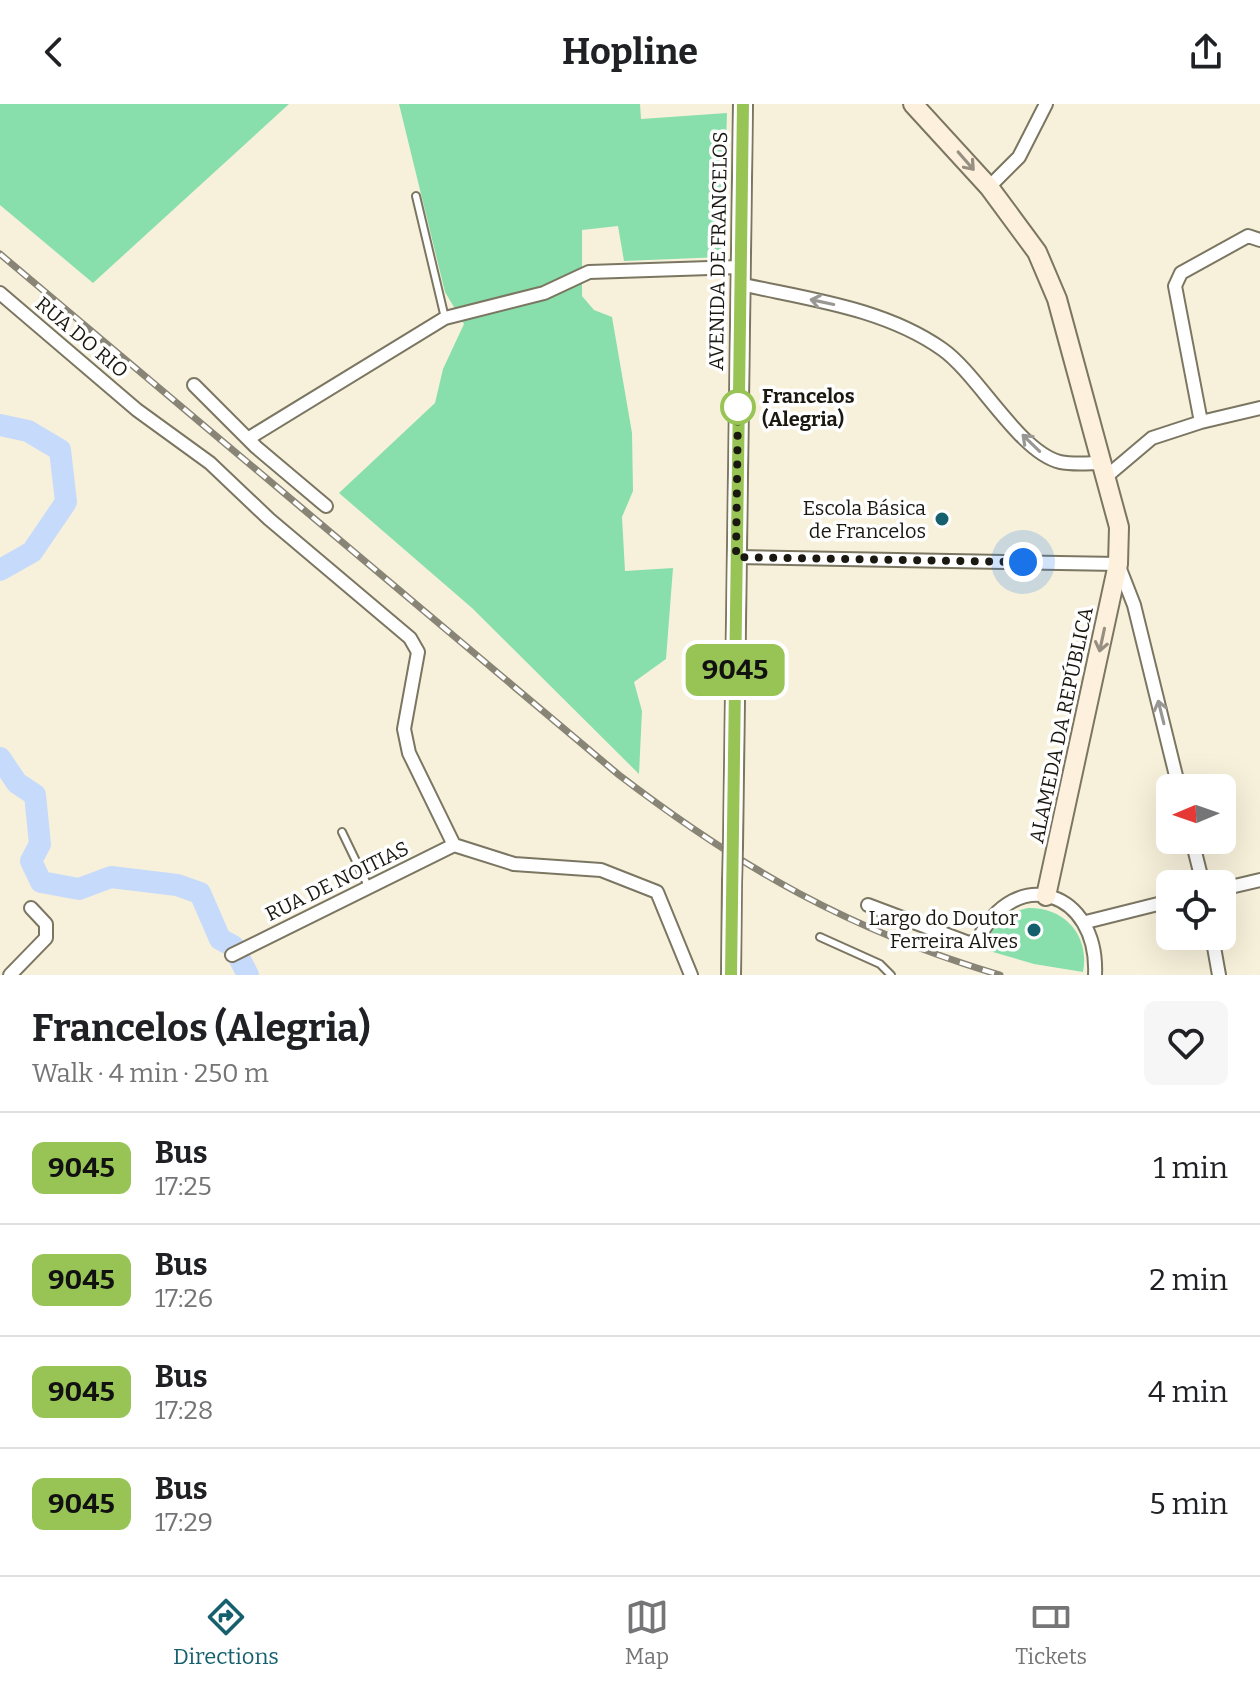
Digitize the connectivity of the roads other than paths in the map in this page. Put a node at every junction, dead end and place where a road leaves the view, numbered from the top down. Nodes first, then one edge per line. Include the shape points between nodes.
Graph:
1 (743, 104) edge
2 (913, 104) edge
3 (1046, 104) edge
4 (989, 187) junction
5 (416, 196) dead end
6 (1260, 240) edge
7 (740, 276) junction
8 (0, 293) edge
9 (445, 318) junction
10 (194, 385) dead end
11 (1260, 408) edge
12 (1201, 422) junction
13 (249, 438) junction
14 (1105, 469) junction
15 (326, 506) dead end
16 (736, 557) junction
17 (1118, 564) junction
18 (1176, 774) edge
19 (342, 832) dead end
20 (454, 845) junction
21 (1260, 880) edge
22 (1236, 886) edge
23 (369, 888) junction
24 (1046, 896) junction
25 (1156, 904) edge
26 (868, 905) dead end
27 (31, 908) dead end
28 (1086, 922) junction
29 (820, 937) dead end
30 (1215, 950) edge
31 (235, 954) dead end
32 (10, 975) edge
33 (691, 975) edge
34 (731, 975) edge
35 (891, 975) edge
36 (1095, 975) edge
37 (1219, 975) edge

1 - 7 main road, AVENIDA DE FRANCELOS
2 -> 4 main road, ALAMEDA DA REPÚBLICA
3 - 4 street via 1019,157
4 - 14 main road, ALAMEDA DA REPÚBLICA via 1037,252 1057,299
5 - 9 lane
6 - 12 street via 1248,236 1181,273 1175,286
7 - 9 street via 589,272 544,293
14 -> 7 street via 1060,462 1037,450 944,350 897,324
7 - 16 main road, AVENIDA DE FRANCELOS
8 - 20 street, RUA DO RIO via 137,410 210,463 410,638 418,652 404,729 409,753
9 - 13 street
10 - 13 street
11 - 12 street
12 - 14 street via 1152,438
13 - 15 street
14 - 17 main road, ALAMEDA DA REPÚBLICA via 1119,527
16 - 17 street
16 - 34 main road, AVENIDA DE FRANCELOS, bridge
18 -> 17 street via 1134,605
17 -> 24 main road, ALAMEDA DA REPÚBLICA
19 - 23 lane
20 - 23 street, RUA DE NOITIAS
20 - 33 street via 514,864 601,870 657,892
21 - 22 street
23 - 31 street, RUA DE NOITIAS
24 - 26 street via 1006,903 987,920 978,940 969,943
24 - 28 street via 1071,906
25 - 28 street
27 - 32 street via 46,924 46,938
28 - 36 street via 1097,948
29 - 35 lane via 880,964
30 - 37 street

